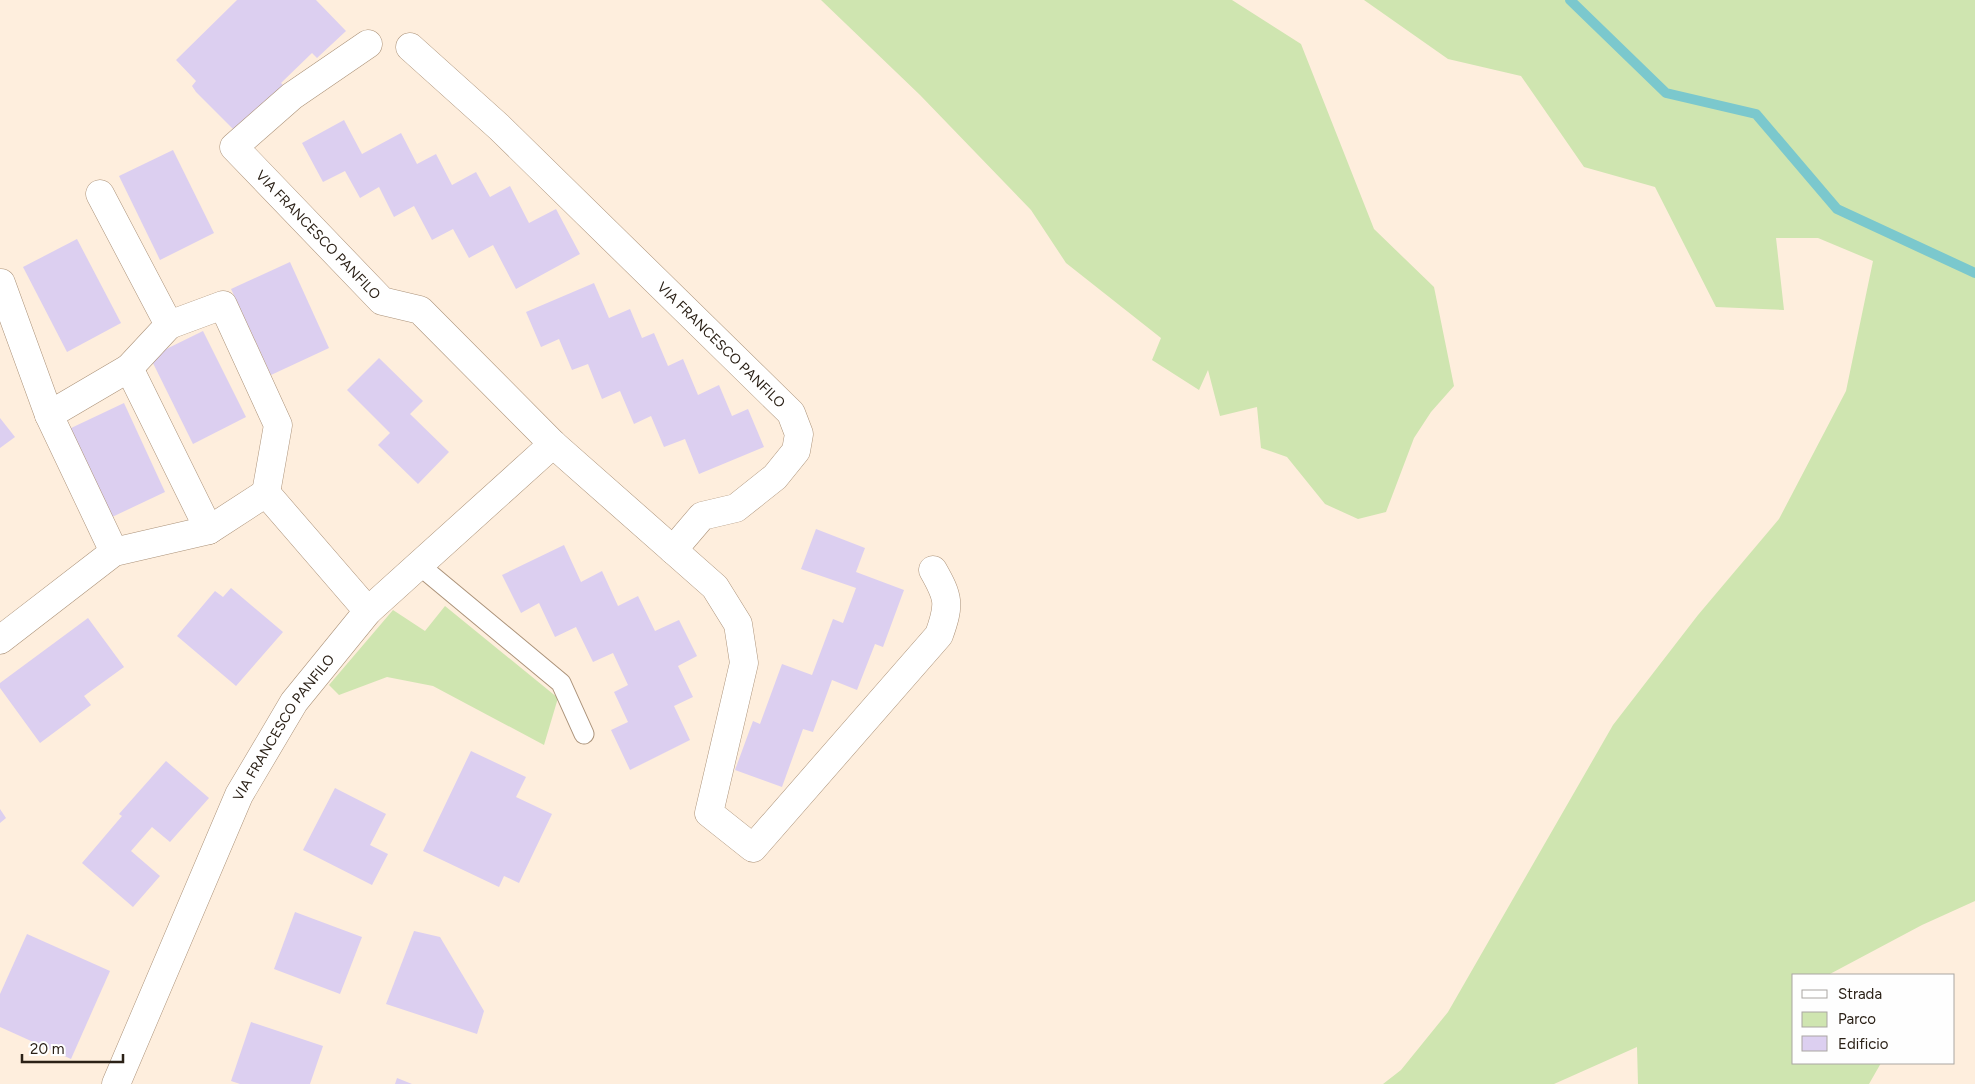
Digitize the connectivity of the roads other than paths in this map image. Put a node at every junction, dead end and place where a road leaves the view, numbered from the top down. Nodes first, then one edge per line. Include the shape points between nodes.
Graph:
1 (368, 44) dead end
2 (410, 47) dead end
3 (100, 194) dead end
4 (1, 283) dead end
5 (169, 325) junction
6 (129, 368) junction
7 (49, 415) junction
8 (553, 444) junction
9 (266, 493) junction
10 (209, 530) junction
11 (673, 550) junction
12 (114, 552) junction
13 (419, 565) junction
14 (933, 570) dead end
15 (368, 611) junction
16 (0, 640) edge
17 (584, 734) dead end
18 (121, 1083) edge

1 - 8 street, VIA FRANCESCO PANFILO via 292,96 234,147 382,301 420,310
2 - 11 street, VIA FRANCESCO PANFILO via 499,127 791,412 799,434 796,451 775,477 736,508 702,516
3 - 5 street
4 - 7 street
5 - 6 street
5 - 9 street via 223,305 278,425
6 - 7 street
6 - 10 street
7 - 12 street
8 - 11 street, VIA FRANCESCO PANFILO
8 - 13 street, VIA FRANCESCO PANFILO
9 - 10 street
9 - 15 street
10 - 12 street
11 - 14 street via 715,587 738,624 744,663 709,813 753,848 939,635 946,614 947,594
12 - 16 street
13 - 15 street, VIA FRANCESCO PANFILO
13 - 17 lane via 561,683
15 - 18 street, VIA FRANCESCO PANFILO via 294,702 240,795

